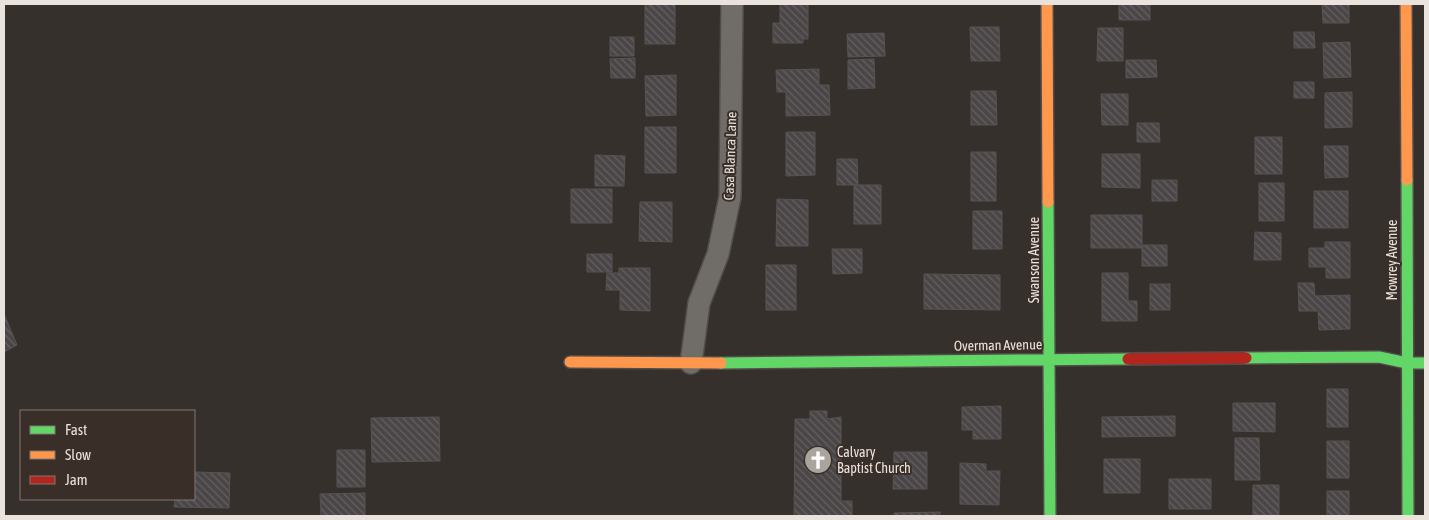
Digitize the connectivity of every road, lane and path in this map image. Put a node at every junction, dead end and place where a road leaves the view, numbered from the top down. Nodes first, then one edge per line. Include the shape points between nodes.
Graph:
1 (732, 4) edge
2 (1047, 4) edge
3 (1406, 4) edge
4 (1050, 360) junction
5 (570, 362) dead end
6 (691, 363) junction
7 (1407, 363) junction
8 (1425, 363) edge
9 (1050, 516) edge
10 (1408, 516) edge

1 - 6 street, Casa Blanca Lane via 730,197 718,254 700,303
2 - 4 street, Swanson Avenue
3 - 7 street, Mowrey Avenue
4 - 6 street, Overman Avenue
4 - 7 street, Overman Avenue via 1379,357
4 - 9 street, Swanson Avenue
5 - 6 street, Overman Avenue
7 - 8 street, Overman Avenue
7 - 10 street, Mowrey Avenue

